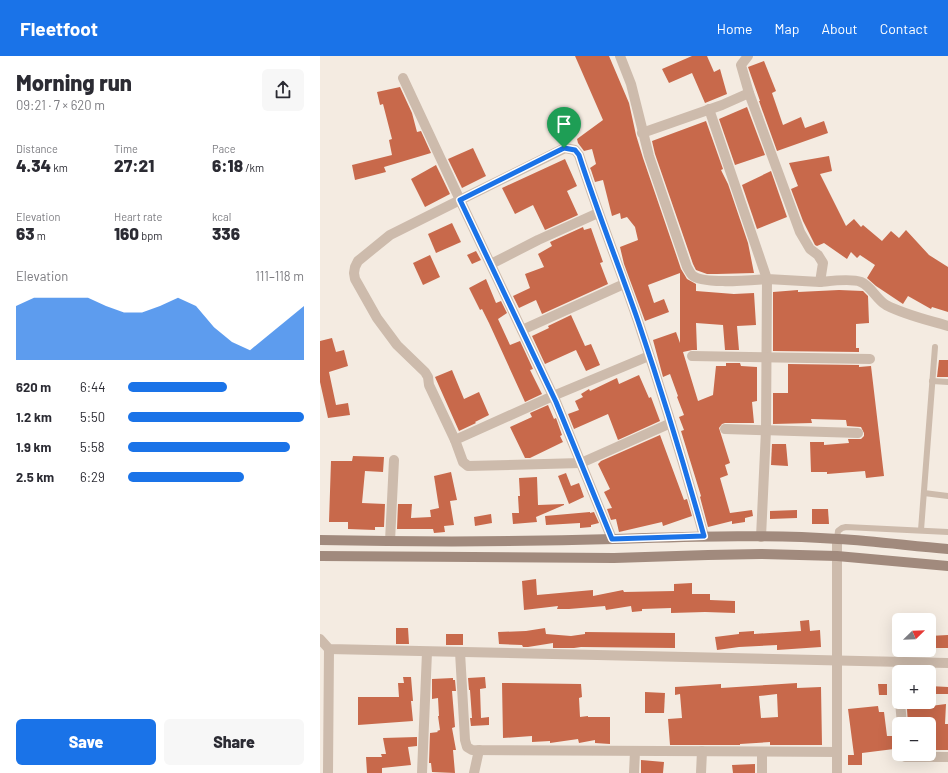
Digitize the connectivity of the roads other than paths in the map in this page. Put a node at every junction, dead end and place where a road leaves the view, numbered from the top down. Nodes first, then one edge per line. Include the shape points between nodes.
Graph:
1 (620, 56) edge
2 (748, 56) edge
3 (402, 78) dead end
4 (749, 93) junction
5 (709, 109) junction
6 (642, 133) junction
7 (460, 200) junction
8 (598, 213) junction
9 (491, 264) junction
10 (767, 279) junction
11 (820, 282) junction
12 (624, 284) junction
13 (948, 326) edge
14 (522, 330) junction
15 (935, 347) dead end
16 (649, 356) junction
17 (692, 356) dead end
18 (766, 356) junction
19 (870, 358) dead end
20 (932, 381) junction
21 (948, 382) edge
22 (553, 396) junction
23 (671, 423) junction
24 (725, 429) dead end
25 (766, 430) junction
26 (858, 433) dead end
27 (455, 440) junction
28 (394, 460) dead end
29 (581, 463) junction
30 (924, 493) junction
31 (948, 496) edge
32 (921, 530) junction
33 (948, 532) edge
34 (704, 536) junction
35 (762, 537) junction
36 (612, 539) junction
37 (837, 539) junction
38 (320, 540) edge
39 (390, 541) junction
40 (948, 549) edge
41 (320, 556) edge
42 (837, 556) junction
43 (948, 566) edge
44 (320, 639) edge
45 (329, 649) junction
46 (430, 652) junction
47 (460, 652) junction
48 (837, 661) junction
49 (898, 662) junction
50 (948, 663) edge
51 (898, 665) edge
52 (480, 750) junction
53 (635, 751) junction
54 (702, 751) junction
55 (762, 752) junction
56 (837, 752) junction
57 (936, 757) edge
58 (948, 757) edge
59 (328, 773) edge
60 (422, 773) edge
61 (474, 773) edge
62 (634, 773) edge
63 (701, 773) edge
64 (762, 773) edge
65 (837, 773) edge

1 - 6 street via 631,84
2 - 4 street via 741,65
3 - 7 street
4 - 5 street
4 - 11 street via 800,232 810,249 823,263
5 - 6 street
5 - 10 street
6 - 10 street via 692,276 701,280
7 - 8 street via 564,148 570,148 579,155
7 - 9 street
7 - 27 street via 390,235 358,261 354,273 369,307 397,345 425,372
8 - 9 street
8 - 12 street
9 - 14 street
10 - 11 street
10 - 18 street
11 - 13 street via 860,282 885,305
12 - 14 street
12 - 16 street
14 - 22 street
15 - 20 lane
16 - 22 street
16 - 23 street
17 - 18 street
18 - 19 street
18 - 25 street
20 - 21 lane
20 - 30 lane
22 - 27 street
22 - 29 street
23 - 29 street
23 - 34 street
24 - 25 street
25 - 26 street
25 - 35 street
27 - 29 street via 463,462 468,466
28 - 39 street
29 - 36 street
30 - 31 lane
30 - 32 lane
32 - 33 lane
32 - 37 lane via 846,527 838,531
34 - 35 main road
34 - 36 main road
35 - 37 main road
36 - 39 main road
37 - 40 main road
37 - 42 street
38 - 39 main road
41 - 42 main road
42 - 43 main road
42 - 48 street
44 - 45 street
45 - 46 street
45 - 59 street
46 - 47 street
46 - 60 street
47 - 48 street
47 - 52 street via 465,740 467,747
48 - 49 street
48 - 56 street
49 - 50 street
49 - 51 street
52 - 53 street
52 - 61 street
53 - 54 street
53 - 62 street
54 - 55 street
54 - 63 street
55 - 56 street
55 - 64 street
56 - 65 street
57 - 58 street

